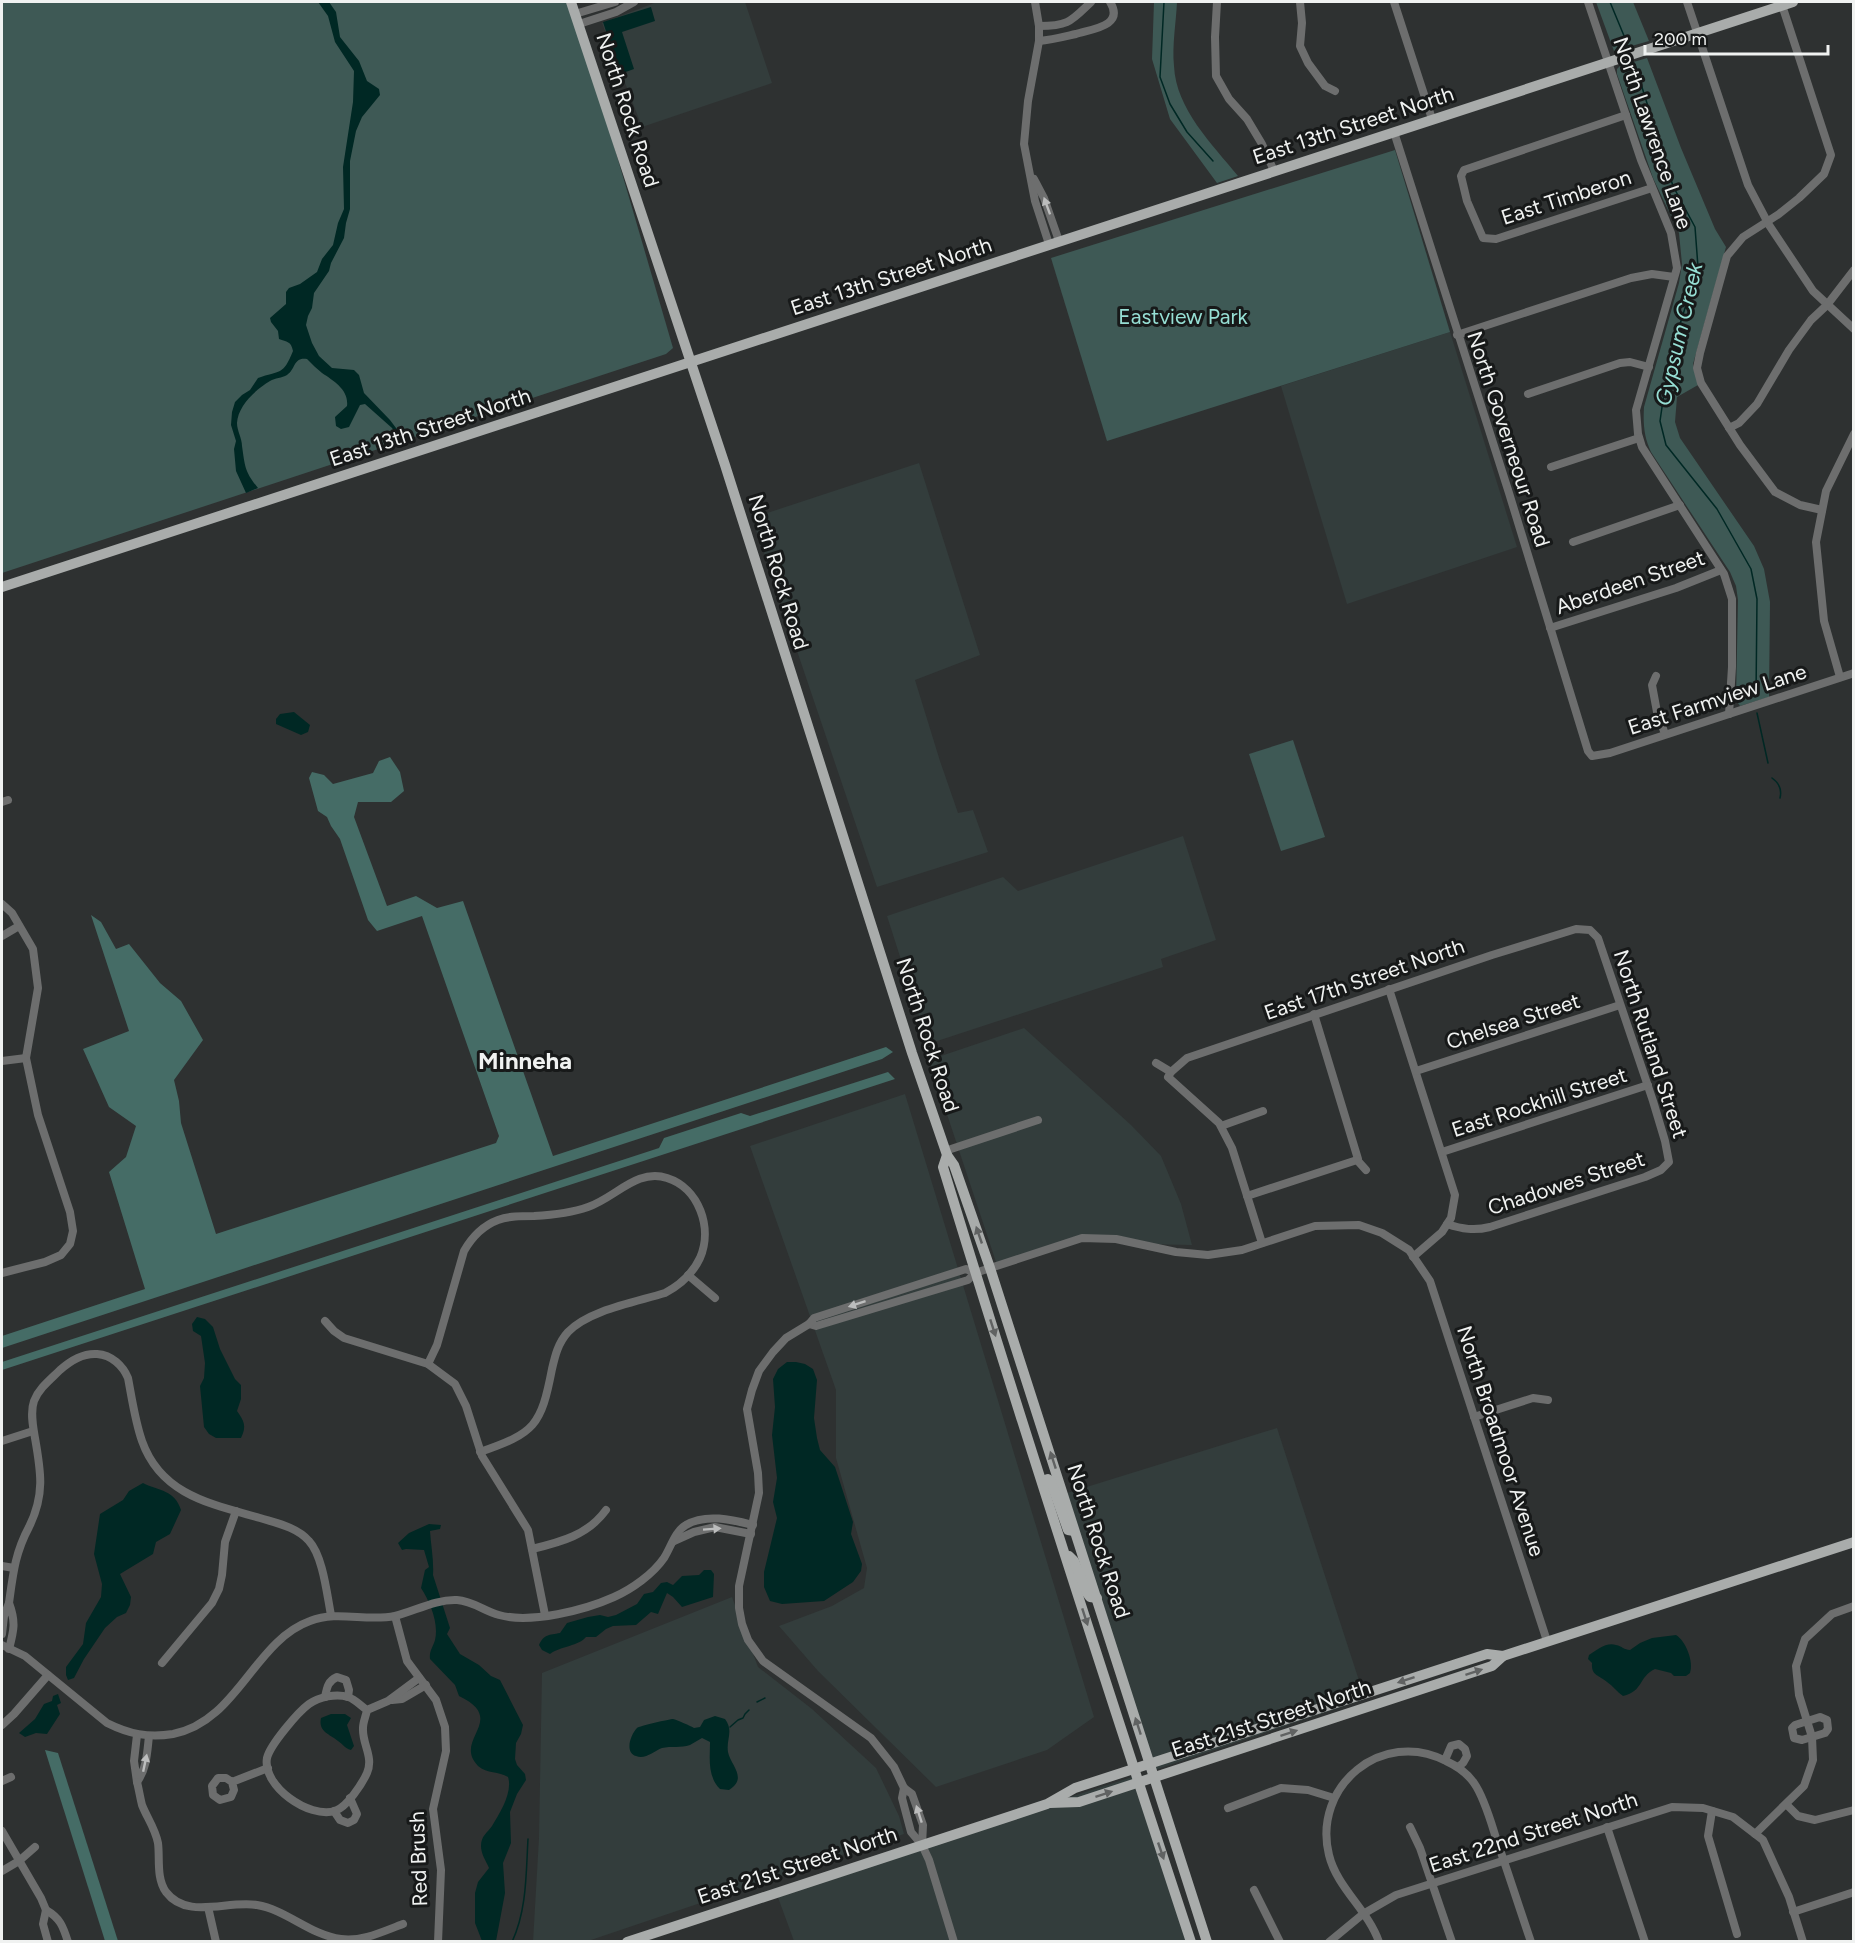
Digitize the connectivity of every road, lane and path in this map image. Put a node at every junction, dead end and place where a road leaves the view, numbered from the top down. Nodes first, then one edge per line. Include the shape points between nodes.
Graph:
1 (571, 2) edge
2 (615, 2) edge
3 (634, 2) edge
4 (1035, 2) edge
5 (1091, 2) edge
6 (1110, 2) edge
7 (1217, 2) edge
8 (1300, 2) edge
9 (1394, 2) edge
10 (1588, 2) edge
11 (1687, 2) edge
12 (1786, 3) edge
13 (577, 19) junction
14 (1039, 26) junction
15 (1697, 33) junction
16 (1039, 41) junction
17 (1609, 62) junction
18 (1335, 91) dead end
19 (1626, 115) junction
20 (1432, 119) junction
21 (1394, 132) junction
22 (1274, 171) junction
23 (1652, 188) junction
24 (1767, 221) junction
25 (1054, 243) junction
26 (1854, 270) edge
27 (1674, 277) junction
28 (1827, 305) junction
29 (1854, 329) edge
30 (1457, 335) junction
31 (691, 362) junction
32 (1649, 367) junction
33 (1528, 394) dead end
34 (1730, 428) junction
35 (1854, 435) edge
36 (1639, 438) junction
37 (1551, 467) dead end
38 (1680, 505) junction
39 (1822, 510) junction
40 (1573, 542) dead end
41 (1722, 570) junction
42 (2, 587) edge
43 (1550, 628) junction
44 (1854, 673) edge
45 (1656, 676) dead end
46 (1840, 677) junction
47 (1729, 714) junction
48 (1665, 734) junction
49 (1592, 756) joint
50 (2, 904) edge
51 (19, 926) junction
52 (1590, 930) joint
53 (2, 936) edge
54 (1389, 989) junction
55 (1620, 1005) junction
56 (1314, 1014) junction
57 (26, 1058) junction
58 (2, 1061) edge
59 (1156, 1063) dead end
60 (1416, 1071) junction
61 (1171, 1072) junction
62 (1648, 1085) junction
63 (1263, 1111) dead end
64 (1038, 1120) dead end
65 (1221, 1126) junction
66 (1442, 1152) junction
67 (946, 1153) junction
68 (1357, 1160) junction
69 (1366, 1170) dead end
70 (1661, 1170) joint
71 (1247, 1196) junction
72 (1448, 1224) junction
73 (1262, 1243) junction
74 (1413, 1257) junction
75 (990, 1268) junction
76 (975, 1272) junction
77 (2, 1273) edge
78 (688, 1275) junction
79 (715, 1298) dead end
80 (325, 1321) dead end
81 (428, 1364) junction
82 (1548, 1400) dead end
83 (1473, 1417) junction
84 (33, 1431) junction
85 (2, 1441) edge
86 (480, 1452) junction
87 (1042, 1481) junction
88 (606, 1510) dead end
89 (236, 1511) junction
90 (752, 1529) junction
91 (1076, 1531) junction
92 (1854, 1542) edge
93 (532, 1549) junction
94 (1064, 1552) junction
95 (2, 1566) edge
96 (14, 1568) junction
97 (1097, 1598) junction
98 (9, 1603) junction
99 (1854, 1606) edge
100 (331, 1615) junction
101 (545, 1615) junction
102 (395, 1616) junction
103 (2, 1634) edge
104 (1546, 1641) junction
105 (5, 1647) edge
106 (1503, 1656) junction
107 (162, 1663) dead end
108 (48, 1675) junction
109 (419, 1678) junction
110 (426, 1685) junction
111 (325, 1697) junction
112 (348, 1697) junction
113 (388, 1701) junction
114 (367, 1710) junction
115 (1807, 1721) junction
116 (3, 1722) edge
117 (137, 1735) junction
118 (149, 1736) junction
119 (1812, 1737) junction
120 (1445, 1760) junction
121 (1150, 1763) junction
122 (1458, 1767) junction
123 (268, 1768) junction
124 (1133, 1769) junction
125 (11, 1777) dead end
126 (1154, 1778) junction
127 (2, 1780) edge
128 (137, 1782) junction
129 (232, 1782) dead end
130 (1137, 1783) junction
131 (350, 1798) junction
132 (1334, 1798) junction
133 (1047, 1804) junction
134 (1787, 1805) junction
135 (1228, 1808) dead end
136 (1854, 1810) edge
137 (334, 1811) junction
138 (1712, 1811) junction
139 (1410, 1827) dead end
140 (1607, 1827) junction
141 (2, 1831) edge
142 (1755, 1834) junction
143 (922, 1845) junction
144 (35, 1847) dead end
145 (18, 1861) junction
146 (1504, 1861) junction
147 (2, 1871) edge
148 (1433, 1883) junction
149 (1254, 1890) dead end
150 (1854, 1892) edge
151 (208, 1906) junction
152 (46, 1910) junction
153 (1793, 1912) junction
154 (1363, 1914) junction
155 (403, 1924) dead end
156 (1737, 1934) dead end
157 (48, 1941) edge
158 (68, 1941) edge
159 (216, 1941) edge
160 (439, 1941) edge
161 (628, 1941) edge
162 (954, 1941) edge
163 (1191, 1941) edge
164 (1207, 1941) edge
165 (1280, 1941) edge
166 (1329, 1941) edge
167 (1379, 1941) edge
168 (1452, 1941) edge
169 (1531, 1941) edge
170 (1645, 1941) edge
171 (1803, 1941) edge

1 - 13 main road, North Rock Road
2 - 13 street
3 - 13 street via 616,12
4 - 14 street
5 - 14 street via 1072,21
6 - 16 street via 1113,18 1099,29
7 - 22 street via 1216,76 1262,144
8 - 18 street via 1300,46 1325,86
9 - 20 street
10 - 17 street, North Lawrence Lane
11 - 15 street
12 - 15 main road, East 13th Street North
12 - 24 street via 1831,155 1824,174
13 - 31 main road, North Rock Road
14 - 16 street
15 - 17 main road, East 13th Street North
15 - 24 street via 1748,185
16 - 25 street via 1024,144 1035,201
17 - 19 street, North Lawrence Lane
17 - 20 main road, East 13th Street North
19 - 23 street, North Lawrence Lane
19 - 23 street, East Timberon via 1464,170 1461,176 1472,212 1482,238 1496,239
20 - 21 main road, East 13th Street North
21 - 22 main road, East 13th Street North
21 - 30 street, North Governeour Road
22 - 25 main road, East 13th Street North
23 - 27 street, North Lawrence Lane via 1671,233 1677,268
24 - 28 street via 1813,291
24 - 34 street via 1743,237 1727,256 1697,368 1701,383
25 - 31 main road, East 13th Street North
26 - 28 street
27 - 30 street via 1652,274 1631,278
27 - 32 street, North Lawrence Lane
28 - 29 street
28 - 34 street via 1788,350 1757,404
30 - 43 street, North Governeour Road
31 - 42 main road, East 13th Street North
31 - 67 main road, North Rock Road
32 - 33 street via 1620,363
32 - 36 street, North Lawrence Lane via 1636,410
34 - 39 street via 1775,492 1800,505
35 - 39 street via 1826,491
36 - 37 street
36 - 38 street, North Lawrence Lane
38 - 40 street
38 - 41 street, North Lawrence Lane
39 - 46 street via 1816,542 1824,621
41 - 43 street, Aberdeen Street
41 - 47 street, North Lawrence Lane via 1732,599
43 - 49 street, North Governeour Road
44 - 46 street, East Farmview Lane
45 - 48 street via 1652,685
46 - 47 street, East Farmview Lane
47 - 48 street, East Farmview Lane
48 - 49 street, East Farmview Lane
50 - 51 street
51 - 53 street
51 - 57 street via 33,949 38,988
52 - 54 street, East 17th Street North via 1576,929
52 - 55 street, North Rutland Street via 1598,938
54 - 56 street, East 17th Street North
54 - 60 street
55 - 60 street, Chelsea Street
55 - 62 street, North Rutland Street
56 - 61 street, East 17th Street North via 1187,1058
56 - 68 street
57 - 58 street
57 - 77 street via 38,1114 73,1231 70,1244 61,1255
59 - 61 street
60 - 66 street
61 - 65 street via 1168,1077
62 - 66 street, East Rockhill Street
62 - 70 street, North Rutland Street via 1669,1162
63 - 65 street
64 - 67 street
65 - 71 street
66 - 72 street via 1455,1195
75 -> 67 main road, North Rock Road via 954,1165
67 - 76 main road, North Rock Road via 943,1167
68 - 69 street
68 - 71 street
70 - 72 street, Chadowes Street via 1479,1230
71 - 73 street
72 - 74 street
73 - 74 street via 1315,1226 1359,1225 1382,1233 1409,1250
73 - 75 street via 1208,1255 1116,1239 1082,1238
74 - 83 street, North Broadmoor Avenue via 1430,1281
75 - 76 street
91 -> 75 main road, North Rock Road
76 -> 87 main road, North Rock Road
76 - 90 street via 966,1269 814,1318 773,1352 759,1371 747,1409 759,1473
78 - 79 street
78 - 81 street via 704,1246 702,1213 692,1194 667,1178 641,1177 579,1210 513,1216 487,1225 470,1241
78 - 86 street via 666,1293 589,1317 568,1332 555,1353 547,1395 534,1423 516,1439
80 - 81 street via 344,1338
81 - 86 street via 455,1384 462,1395
82 - 83 street via 1533,1398
83 - 104 street, North Broadmoor Avenue
84 - 85 street
84 - 89 street via 33,1404 44,1386 78,1358 103,1355 124,1369 143,1443 160,1473 183,1491
84 - 96 street via 41,1488
86 - 93 street via 528,1530
87 - 91 main road via 1051,1482 1068,1530
87 - 94 main road, North Rock Road
88 - 93 street via 577,1535
89 - 100 street via 303,1534 311,1543 323,1577
89 - 107 street via 225,1542 219,1589 213,1603
90 - 101 street via 728,1519 693,1522 677,1533 662,1560 628,1589 590,1606
90 - 143 street via 739,1586 745,1632 763,1661 871,1738 912,1794 923,1825
91 - 97 main road, North Rock Road
92 - 104 main road, East 21st Street North
93 - 101 street
94 - 97 main road via 1074,1561 1087,1593
94 -> 124 main road, North Rock Road
95 - 96 street
96 - 98 street
121 -> 97 main road, North Rock Road
98 - 103 street
98 - 105 street via 14,1626
99 - 115 street via 1832,1614 1805,1639 1797,1666 1799,1695
100 - 102 street
100 - 118 street via 305,1622 282,1638 208,1718 180,1732
101 - 102 street via 499,1615 469,1602 447,1600
102 - 109 street, Red Brush via 407,1661
104 - 106 main road, East 21st Street North
105 - 108 street via 25,1656
106 -> 121 main road, East 21st Street North via 1486,1654
126 -> 106 main road, East 21st Street North via 1492,1666
108 - 116 street
108 - 117 street via 107,1723
109 - 110 street, Red Brush
109 - 113 street
110 - 113 street via 402,1699
110 - 160 street, Red Brush via 441,1713 446,1740 433,1809 441,1870
111 - 112 street
111 - 112 street via 327,1686 337,1677 346,1680
111 - 123 street via 309,1704 281,1735 270,1749
112 - 114 street
113 - 114 street
114 - 131 street via 363,1729 368,1771
115 - 119 street
115 - 119 street via 1795,1725 1792,1732 1797,1740
115 - 119 street via 1820,1717 1827,1720 1828,1730
117 - 118 street
117 - 128 street
128 -> 118 street via 146,1764
119 - 134 street via 1813,1760 1804,1786
120 - 122 street
120 - 122 street via 1451,1746 1459,1744 1467,1756
120 - 132 street via 1406,1750 1374,1758 1350,1776
121 - 124 main road, East 21st Street North
121 - 126 main road, North Rock Road
122 - 146 street via 1475,1784
123 - 129 street
123 - 137 street via 276,1785 299,1804 320,1812
124 - 130 main road, North Rock Road
124 - 133 main road, East 21st Street North via 1075,1788
125 - 127 street
126 - 130 main road, East 21st Street North
126 - 164 main road, North Rock Road
128 - 151 street via 142,1804 155,1829 165,1891 189,1907
133 -> 130 main road, East 21st Street North via 1079,1802
130 -> 163 main road, North Rock Road
131 - 137 street
131 - 137 street via 357,1814 354,1820 340,1820
132 - 135 street via 1308,1790 1281,1788
132 - 154 street via 1326,1838 1329,1857
133 - 143 main road, East 21st Street North
134 - 136 street via 1798,1816 1815,1820
134 - 142 street
138 - 140 street, East 22nd Street North via 1672,1807
138 - 142 street, East 22nd Street North via 1733,1818
138 - 156 street via 1708,1836
139 - 148 street
140 - 146 street, East 22nd Street North
140 - 170 street
141 - 145 street
142 - 153 street via 1763,1840
143 - 161 main road, East 21st Street North
143 - 162 street
144 - 145 street
145 - 147 street
145 - 152 street
146 - 148 street, East 22nd Street North
146 - 169 street
148 - 154 street, East 22nd Street North via 1396,1895
148 - 168 street
149 - 165 street
150 - 153 street
151 - 155 street via 259,1905 313,1931 343,1940
151 - 159 street
152 - 157 street via 43,1924
152 - 158 street via 62,1923
153 - 171 street
154 - 166 street, East 22nd Street North
154 - 167 street

